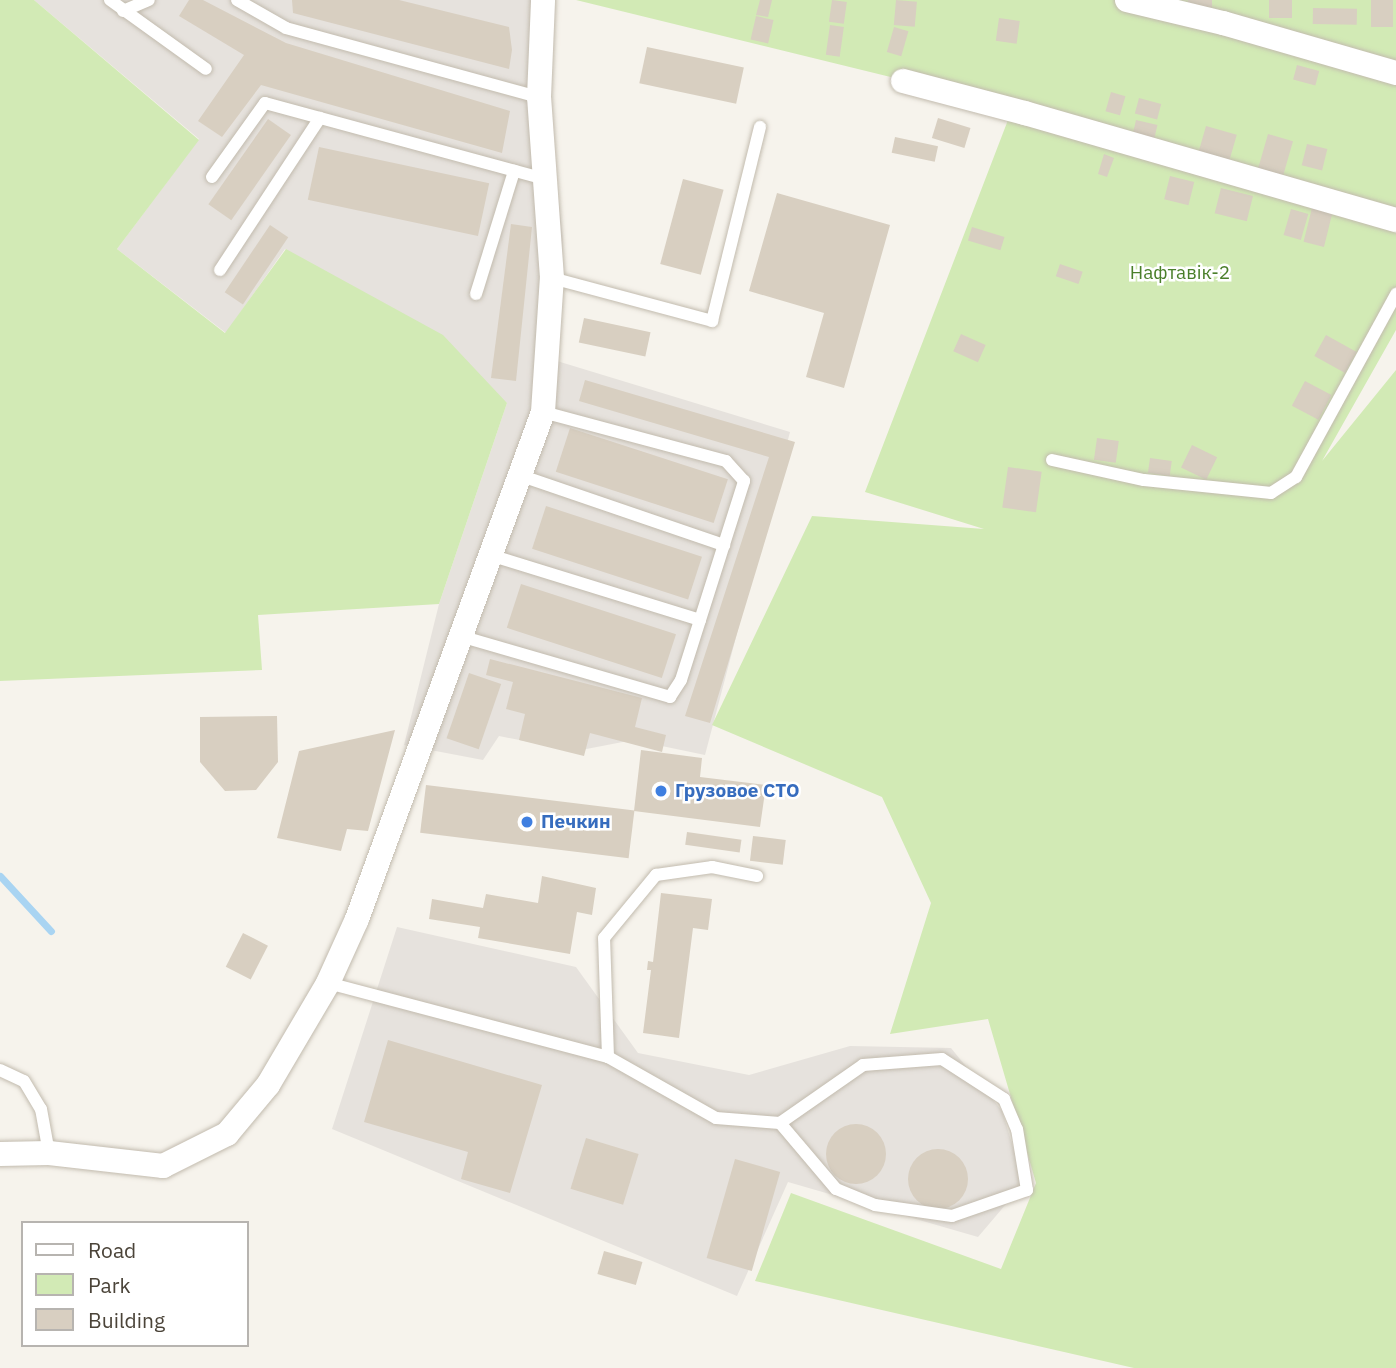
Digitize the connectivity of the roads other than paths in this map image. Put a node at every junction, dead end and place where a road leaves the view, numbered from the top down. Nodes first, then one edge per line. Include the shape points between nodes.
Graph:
1 (110, 0) edge
2 (149, 0) edge
3 (237, 0) edge
4 (543, 0) edge
5 (1127, 0) edge
6 (123, 11) junction
7 (1224, 12) edge
8 (206, 69) dead end
9 (1396, 72) edge
10 (902, 82) dead end
11 (539, 97) junction
12 (320, 118) junction
13 (760, 127) dead end
14 (514, 171) junction
15 (212, 177) dead end
16 (545, 179) junction
17 (1396, 220) edge
18 (220, 270) dead end
19 (552, 278) junction
20 (476, 294) dead end
21 (1396, 294) edge
22 (543, 412) junction
23 (1052, 460) dead end
24 (520, 475) junction
25 (724, 545) junction
26 (490, 555) junction
27 (700, 620) junction
28 (460, 636) junction
29 (757, 876) dead end
30 (328, 983) junction
31 (608, 1057) junction
32 (0, 1070) edge
33 (780, 1122) junction
34 (48, 1153) junction
35 (0, 1154) edge

1 - 6 lane
2 - 6 lane
3 - 11 lane via 286,28
4 - 11 street
5 - 7 street
6 - 8 lane
7 - 9 street
10 - 17 street
11 - 16 street
12 - 14 lane
12 - 15 lane via 265,103
12 - 18 lane
13 - 19 lane via 712,321
14 - 16 lane
14 - 20 lane
16 - 19 street
19 - 22 street
21 - 23 lane via 1296,477 1271,493 1144,480
22 - 24 street
22 - 25 lane via 726,461 744,481
24 - 25 lane
24 - 26 street
25 - 27 lane
26 - 27 lane
26 - 28 street
27 - 28 lane via 681,680 670,697
28 - 30 street via 357,919
29 - 31 lane via 712,867 656,875 604,938
30 - 31 lane
30 - 34 street via 268,1084 228,1134 163,1166
31 - 33 lane via 716,1118
32 - 34 lane via 24,1082 41,1110
33 - 33 lane via 863,1065 942,1059 1004,1099 1017,1129 1027,1190 952,1216 875,1205 836,1189
34 - 35 street

